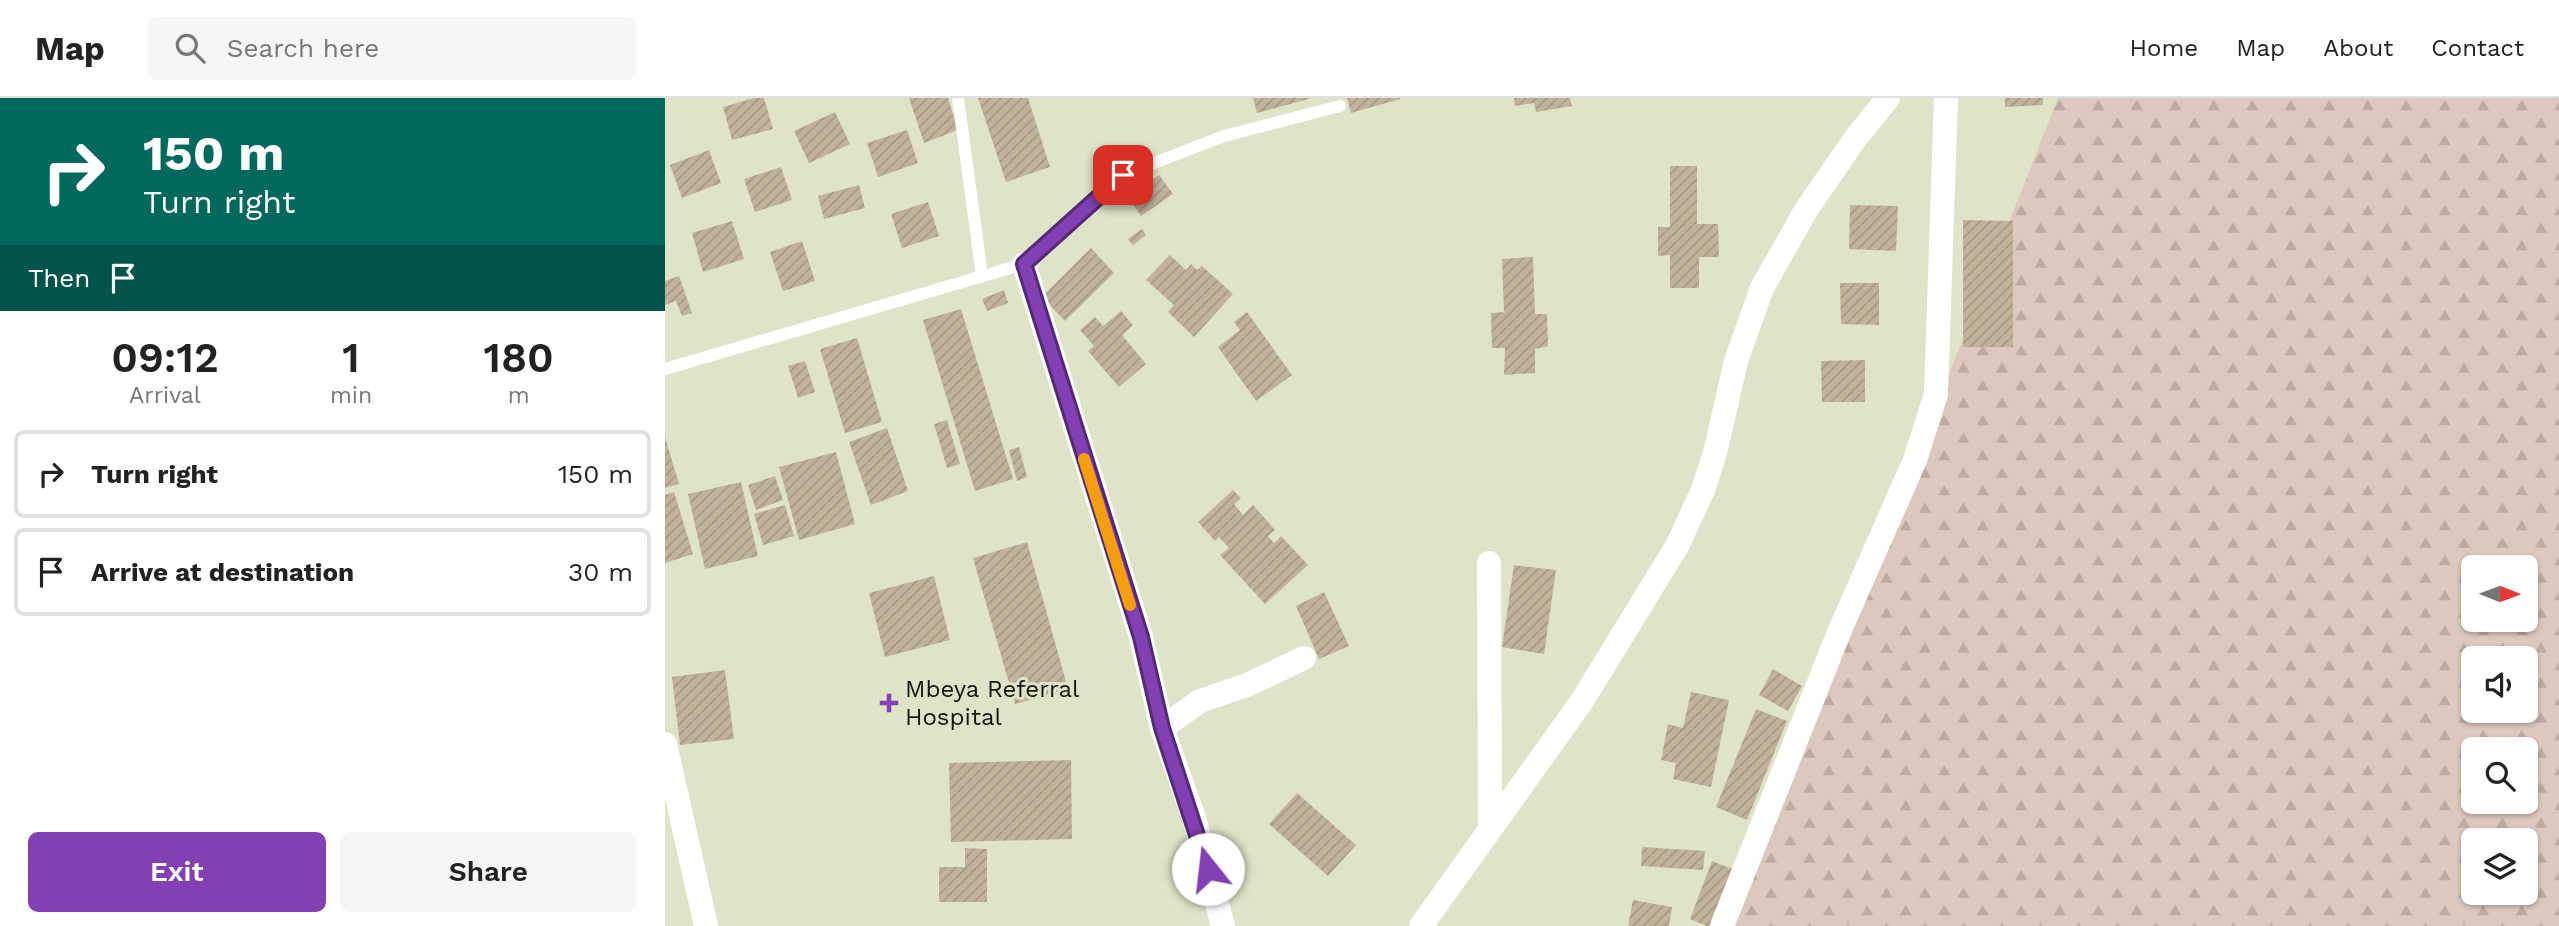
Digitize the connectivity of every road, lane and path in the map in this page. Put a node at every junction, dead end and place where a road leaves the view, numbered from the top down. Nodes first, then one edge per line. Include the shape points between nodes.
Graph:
1 (958, 98) edge
2 (1888, 98) edge
3 (1946, 98) edge
4 (1340, 106) dead end
5 (1024, 264) junction
6 (982, 276) junction
7 (665, 369) edge
8 (1489, 564) dead end
9 (1304, 657) dead end
10 (1162, 728) junction
11 (665, 744) edge
12 (1490, 830) junction
13 (706, 926) edge
14 (1223, 926) edge
15 (1421, 926) edge
16 (1722, 926) edge

1 - 6 lane
2 - 12 street via 1807,210 1762,288 1736,361 1715,453 1693,517 1582,701
3 - 16 street via 1936,394 1915,460 1840,630
4 - 5 lane via 1224,135 1123,175
5 - 6 lane
5 - 10 street via 1141,637
6 - 7 lane
8 - 12 street
9 - 10 street via 1247,685 1200,701
10 - 14 street
11 - 13 street
12 - 15 street

